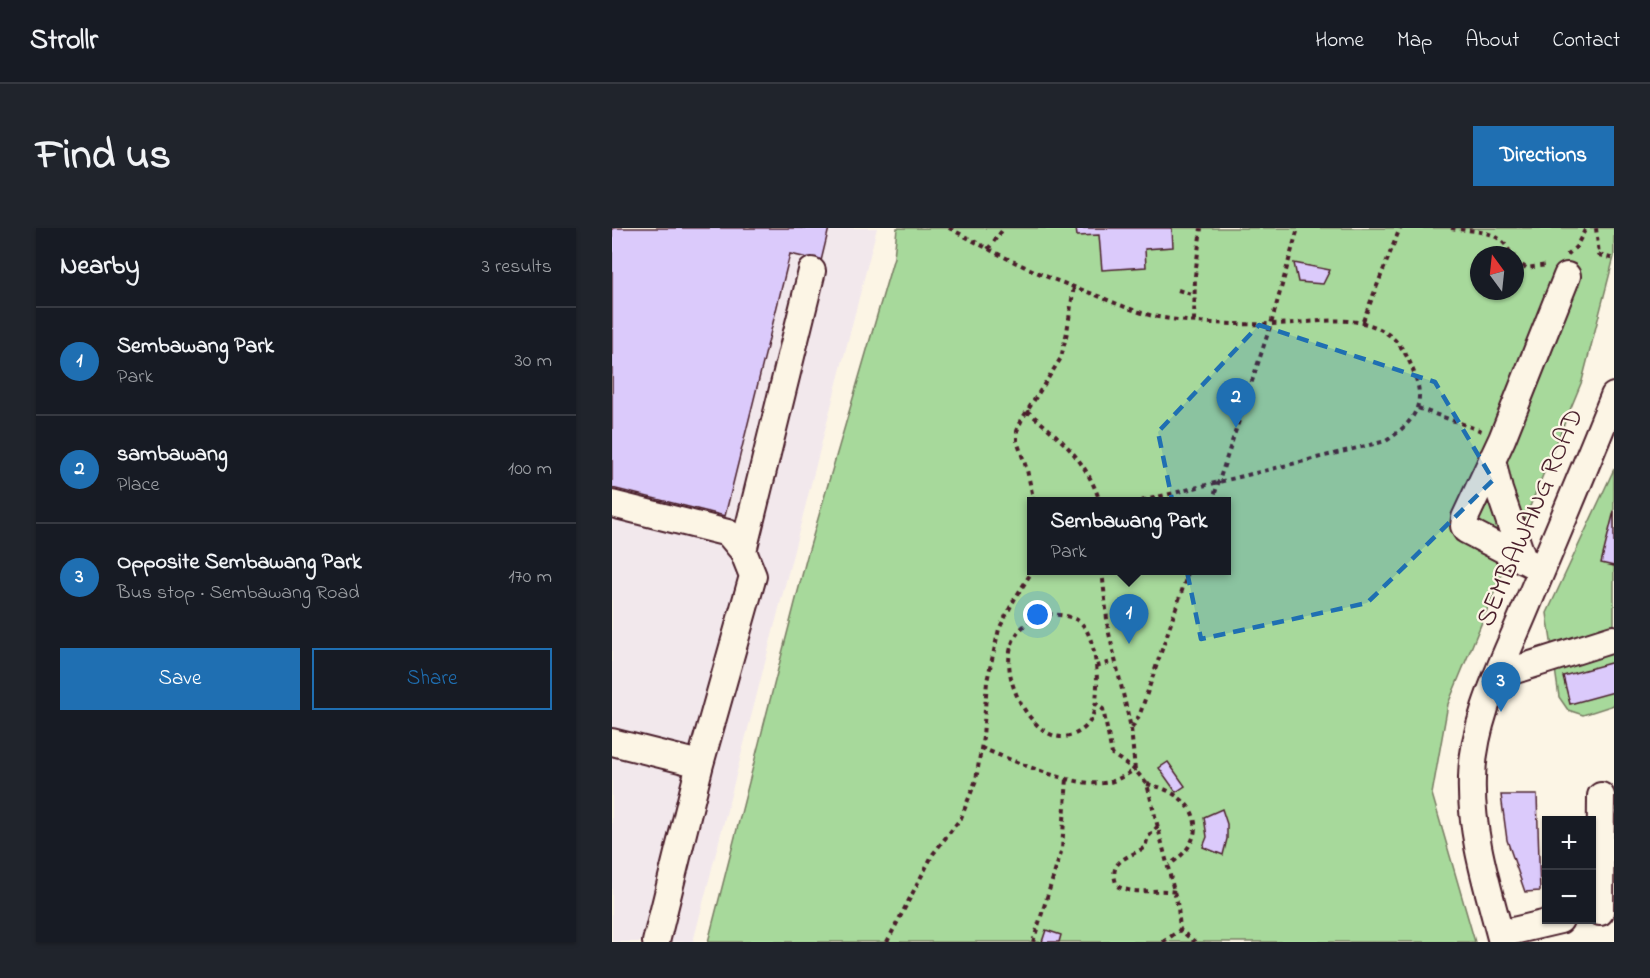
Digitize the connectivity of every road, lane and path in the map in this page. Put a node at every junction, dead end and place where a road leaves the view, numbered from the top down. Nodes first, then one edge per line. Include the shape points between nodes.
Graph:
1 (949, 228) edge
2 (1004, 228) edge
3 (1201, 228) edge
4 (1298, 228) edge
5 (1400, 228) edge
6 (1451, 228) edge
7 (1596, 228) edge
8 (1508, 246) edge
9 (988, 249) junction
10 (1614, 259) edge
11 (1524, 267) edge
12 (1533, 268) dead end
13 (812, 271) dead end
14 (1567, 276) dead end
15 (1074, 286) junction
16 (1178, 290) dead end
17 (1194, 295) junction
18 (1194, 321) junction
19 (1363, 321) junction
20 (1271, 324) junction
21 (1614, 396) edge
22 (1418, 408) junction
23 (1027, 411) junction
24 (1497, 449) junction
25 (1219, 480) junction
26 (1033, 497) edge
27 (1099, 497) edge
28 (1153, 497) edge
29 (1213, 497) edge
30 (612, 504) edge
31 (743, 551) junction
32 (1532, 565) junction
33 (1030, 575) edge
34 (1103, 575) edge
35 (1186, 575) edge
36 (1613, 639) edge
37 (1115, 661) junction
38 (1096, 666) junction
39 (1499, 675) junction
40 (1095, 703) junction
41 (1131, 728) junction
42 (612, 742) edge
43 (981, 748) junction
44 (700, 764) junction
45 (1135, 770) junction
46 (1067, 778) junction
47 (1148, 784) junction
48 (1601, 796) dead end
49 (1158, 825) junction
50 (1169, 865) junction
51 (1175, 892) junction
52 (1602, 912) edge
53 (1547, 924) edge
54 (1180, 930) junction
55 (1501, 938) edge
56 (656, 942) edge
57 (887, 942) edge
58 (1033, 942) edge
59 (1163, 942) edge
60 (1195, 942) edge

1 - 9 path
2 - 9 path
3 - 17 path
4 - 20 path
5 - 19 path
6 - 8 path via 1499,237
7 - 10 path via 1599,255
9 - 15 path
11 - 12 path
13 - 31 street
14 - 24 street
15 - 18 path via 1153,316
15 - 23 path via 1061,358
16 - 17 path
17 - 18 path
18 - 20 path
19 - 20 path
19 - 22 path via 1390,336 1404,353 1420,393
20 - 25 path
21 - 32 street, SEMBAWANG ROAD
22 - 24 path
22 - 25 path via 1411,420 1386,441
23 - 26 path via 1017,431 1017,441
23 - 27 path via 1066,442 1083,463
24 - 32 street via 1499,490
24 - 32 street via 1464,526
25 - 28 path
25 - 29 path
30 - 31 street via 728,533
31 - 44 street via 753,576
32 - 39 street, SEMBAWANG ROAD
33 - 43 path via 999,629 987,681
34 - 37 path
35 - 41 path via 1140,714
36 - 39 street
37 - 38 path
37 - 41 path
38 - 40 path
38 - 40 path via 1082,623 1048,614 1024,625 1010,647 1008,662 1018,700 1041,728 1052,735 1063,737 1083,730 1092,718
39 - 55 street, SEMBAWANG ROAD via 1474,749 1472,809
40 - 45 path via 1103,709 1112,754
41 - 45 path
42 - 44 street
43 - 46 path
43 - 57 path via 976,780 961,818 933,854
44 - 56 street
45 - 46 path via 1111,782 1093,784
45 - 47 path
46 - 58 path via 1062,849
47 - 49 path
47 - 50 path via 1173,793 1191,810 1194,835 1190,846
48 - 52 street
49 - 50 path
49 - 51 path via 1144,847 1122,860 1113,875 1117,886 1127,891
50 - 51 path
51 - 54 path
53 - 55 street
54 - 59 path
54 - 60 path

